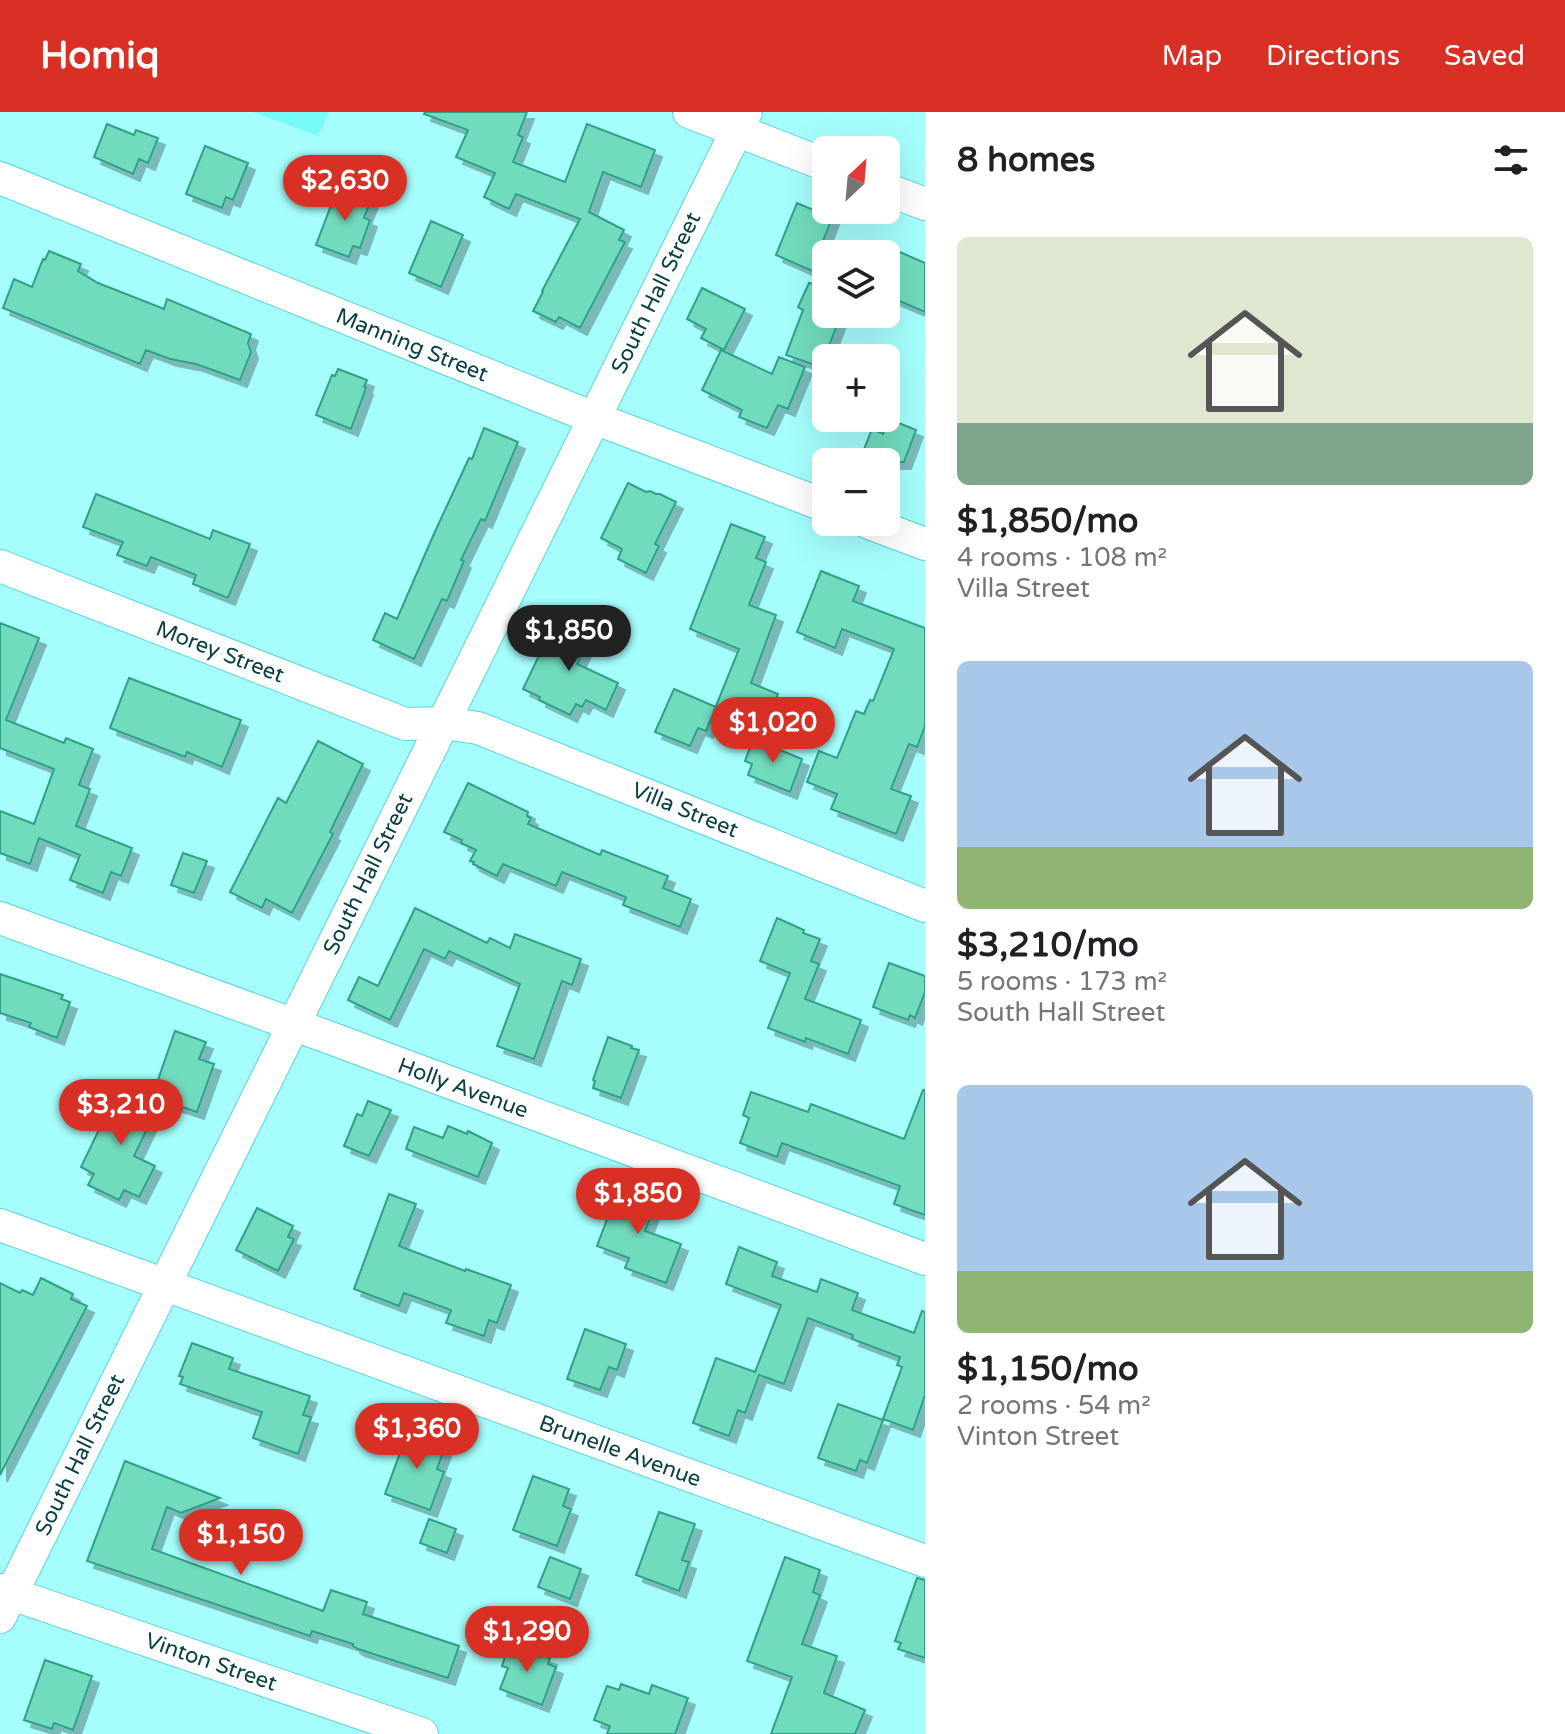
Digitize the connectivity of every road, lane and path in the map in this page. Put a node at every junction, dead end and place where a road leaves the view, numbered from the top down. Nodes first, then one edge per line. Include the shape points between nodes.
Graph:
1 (689, 112) edge
2 (742, 122) edge
3 (812, 158) edge
4 (0, 178) edge
5 (900, 194) edge
6 (925, 204) edge
7 (594, 418) junction
8 (812, 501) edge
9 (900, 535) edge
10 (925, 544) edge
11 (0, 566) edge
12 (443, 723) junction
13 (923, 901) edge
14 (0, 918) edge
15 (293, 1025) junction
16 (0, 1225) edge
17 (925, 1259) edge
18 (164, 1286) junction
19 (925, 1561) edge
20 (4, 1600) edge
21 (422, 1734) edge

1 - 2 street
2 - 3 street
2 - 7 street, South Hall Street
4 - 7 street, Manning Street
5 - 6 street
7 - 8 street, Manning Street
7 - 12 street, South Hall Street
9 - 10 street
11 - 12 street, Morey Street via 405,724
12 - 13 street, Villa Street via 478,728
12 - 15 street, South Hall Street
14 - 15 street, Holly Avenue
15 - 17 street, Holly Avenue
15 - 18 street, South Hall Street
16 - 18 street, Brunelle Avenue
18 - 19 street, Brunelle Avenue
18 - 20 street, South Hall Street
20 - 21 street, Vinton Street

